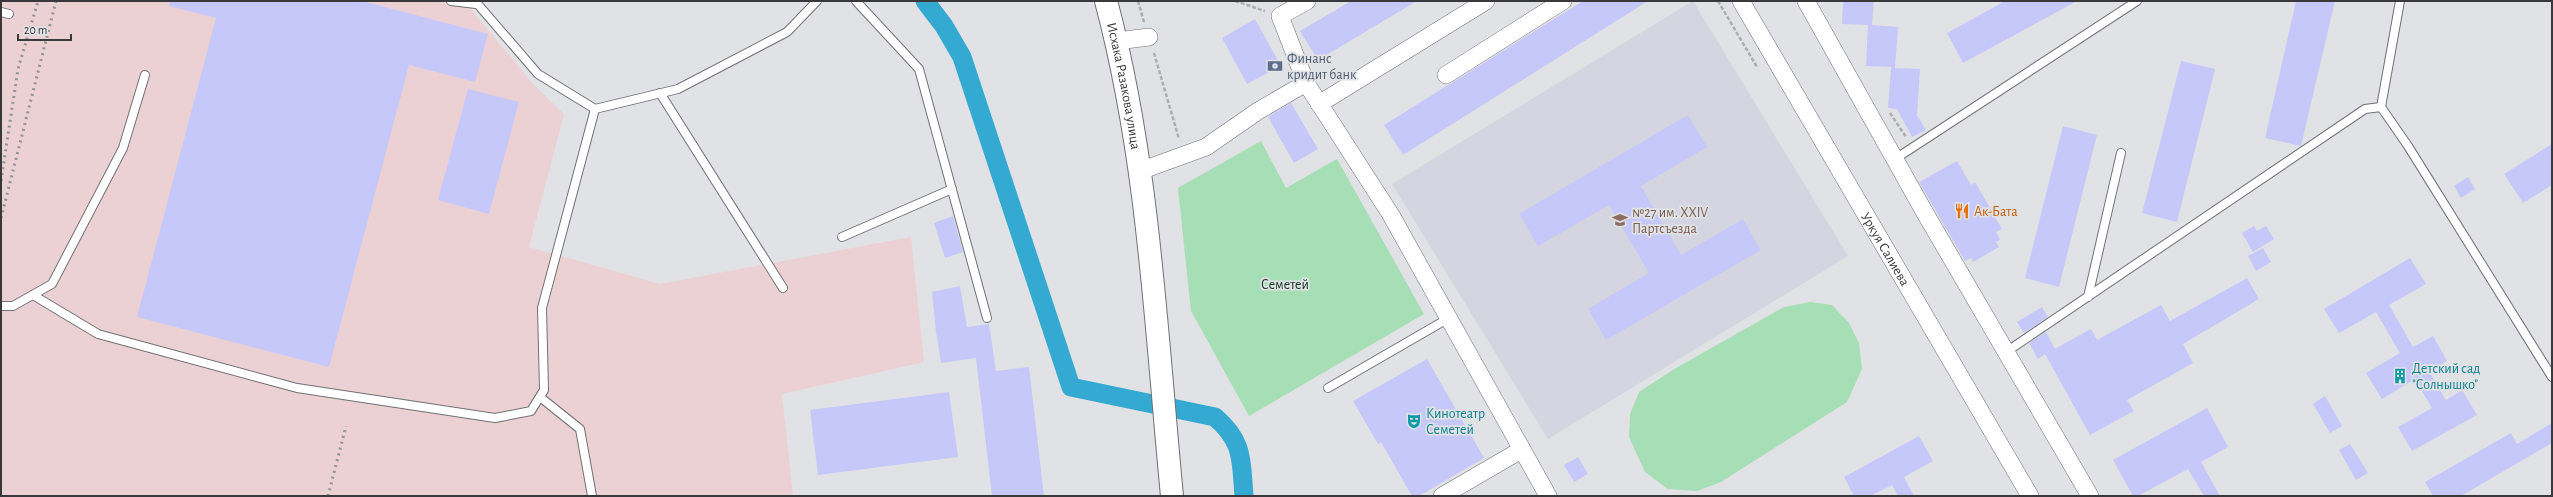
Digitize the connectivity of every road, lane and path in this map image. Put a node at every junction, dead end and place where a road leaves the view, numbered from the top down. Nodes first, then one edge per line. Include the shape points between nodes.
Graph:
1 (450, 1) edge
2 (817, 1) edge
3 (856, 1) edge
4 (1106, 1) edge
5 (1138, 1) edge
6 (1235, 1) edge
7 (1307, 1) edge
8 (1485, 1) edge
9 (1563, 1) edge
10 (1741, 1) edge
11 (1806, 1) edge
12 (2137, 1) edge
13 (2400, 1) edge
14 (475, 2) edge
15 (1280, 16) junction
16 (1149, 37) junction
17 (1117, 41) junction
18 (146, 75) dead end
19 (1446, 75) dead end
20 (1306, 84) junction
21 (660, 93) junction
22 (1319, 104) junction
23 (2381, 107) junction
24 (595, 109) junction
25 (2121, 153) dead end
26 (1184, 157) junction
27 (1895, 159) junction
28 (1140, 171) junction
29 (952, 189) junction
30 (842, 237) dead end
31 (782, 288) dead end
32 (33, 295) junction
33 (2088, 297) junction
34 (1, 306) edge
35 (987, 318) dead end
36 (1449, 318) junction
37 (2006, 352) junction
38 (2552, 377) edge
39 (1328, 388) dead end
40 (540, 397) junction
41 (1521, 450) junction
42 (592, 496) edge
43 (1172, 496) edge
44 (1442, 496) edge
45 (1548, 496) edge
46 (2030, 496) edge
47 (2090, 496) edge

1 - 14 lane
2 - 21 lane via 787,32 678,89
3 - 29 lane via 919,69
4 - 17 main road, Исхака Разакова улица
5 - 16 path
6 - 15 path
7 - 15 street
8 - 22 street
9 - 19 street
10 - 46 street, Уркуя Салиева
11 - 27 street
12 - 27 lane
13 - 23 lane
14 - 24 lane via 538,74
15 - 20 street
16 - 17 street
16 - 26 path
17 - 28 main road, Исхака Разакова улица via 1130,102
18 - 32 lane via 123,148 52,284
20 - 22 street
20 - 26 street via 1258,110 1206,147
21 - 24 lane
21 - 31 lane
22 - 36 street via 1391,215
23 - 33 lane via 2365,109
23 - 38 lane via 2413,152
24 - 40 lane via 542,308 544,390
25 - 33 lane
26 - 28 street
27 - 37 street
28 - 43 main road, Исхака Разакова улица
29 - 30 lane
29 - 35 lane
32 - 34 lane via 13,306
32 - 40 lane via 98,334 297,388 495,418 531,411
33 - 37 lane
36 - 39 lane
36 - 41 street
37 - 47 street
40 - 42 lane via 580,429
41 - 44 street
41 - 45 street

